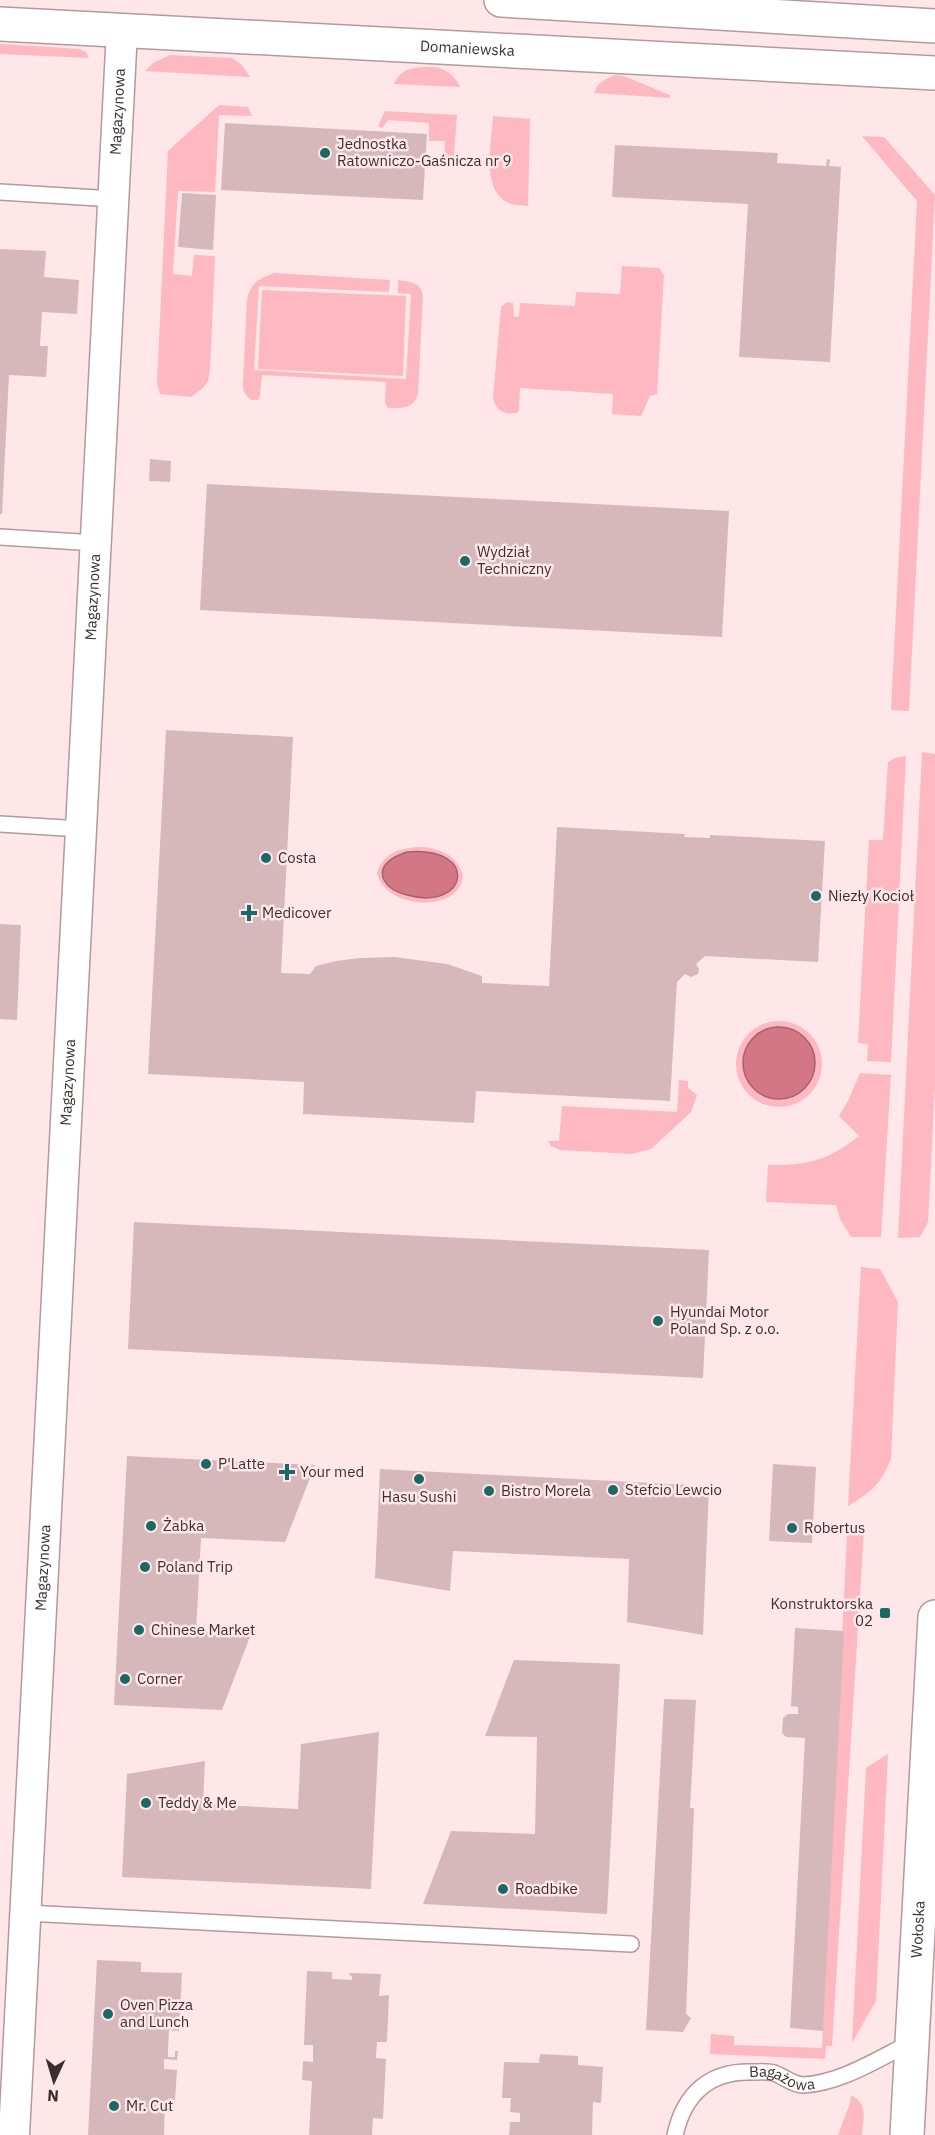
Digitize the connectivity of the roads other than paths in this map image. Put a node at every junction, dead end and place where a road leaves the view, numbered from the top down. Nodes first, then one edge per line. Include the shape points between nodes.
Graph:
1 (501, 0) edge
2 (655, 5) edge
3 (0, 24) edge
4 (935, 26) edge
5 (122, 30) junction
6 (935, 73) edge
7 (0, 192) edge
8 (114, 200) junction
9 (0, 537) edge
10 (96, 543) junction
11 (0, 824) edge
12 (81, 829) junction
13 (935, 1617) edge
14 (26, 1913) junction
15 (632, 1944) dead end
16 (914, 2041) junction
17 (14, 2135) edge
18 (675, 2135) edge
19 (907, 2135) edge

1 - 2 street
2 - 4 street
3 - 5 street, Domaniewska
5 - 6 street, Domaniewska
5 - 8 street, Magazynowa
7 - 8 lane
8 - 10 street, Magazynowa
9 - 10 lane
10 - 12 street, Magazynowa
11 - 12 lane
12 - 14 street, Magazynowa
13 - 16 street, Wołoska
14 - 15 lane
14 - 17 street, Magazynowa
16 - 18 lane, Bagażowa via 834,2079 801,2085 772,2072 733,2071 711,2079 692,2095 679,2117
16 - 19 street, Wołoska

